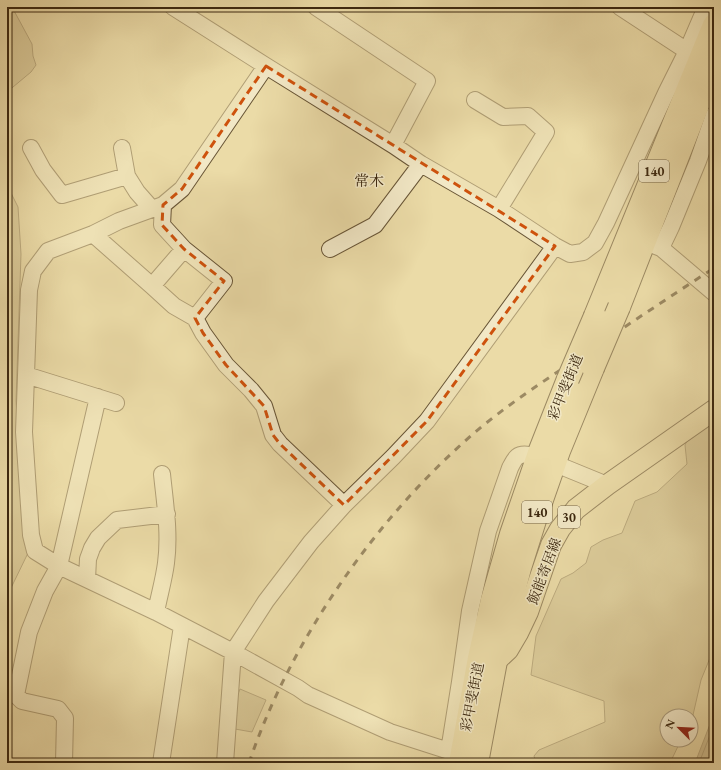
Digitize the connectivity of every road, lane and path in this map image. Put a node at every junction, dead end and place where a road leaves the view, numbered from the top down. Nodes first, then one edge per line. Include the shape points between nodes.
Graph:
1 (316, 7) edge
2 (620, 7) edge
3 (706, 7) edge
4 (181, 9) edge
5 (714, 25) edge
6 (688, 51) junction
7 (714, 65) edge
8 (266, 66) junction
9 (475, 100) dead end
10 (714, 114) edge
11 (393, 145) junction
12 (31, 148) dead end
13 (122, 148) dead end
14 (421, 164) junction
15 (127, 176) junction
16 (158, 207) junction
17 (499, 209) junction
18 (93, 234) junction
19 (555, 246) junction
20 (184, 249) junction
21 (330, 249) dead end
22 (152, 286) junction
23 (714, 293) edge
24 (195, 318) junction
25 (26, 375) junction
26 (98, 397) junction
27 (116, 403) dead end
28 (714, 410) edge
29 (529, 455) dead end
30 (563, 467) dead end
31 (162, 474) dead end
32 (607, 485) junction
33 (344, 505) junction
34 (167, 514) junction
35 (59, 566) junction
36 (87, 579) junction
37 (156, 612) junction
38 (182, 626) junction
39 (233, 652) junction
40 (488, 660) junction
41 (465, 759) edge
42 (64, 763) edge
43 (161, 763) edge
44 (225, 763) edge

1 - 11 street via 427,81
2 - 6 street
3 - 6 street
4 - 8 street
5 - 40 highway, 彩甲斐街道 / 140, bridge via 540,450 511,534 492,600
6 - 19 street via 666,93 612,226 583,252 570,254
7 - 40 highway, 彩甲斐街道 / 140, bridge via 619,307 559,451
8 - 11 street
8 - 16 street via 182,189
9 - 17 street via 503,118 528,116 546,132
10 - 23 street via 672,227 657,246
11 - 14 street
12 - 15 street via 43,170 62,195
13 - 15 street
14 - 17 street
14 - 21 street via 375,225
15 - 16 street via 137,192
16 - 18 street via 119,220
16 - 20 street via 162,225
17 - 19 street
18 - 22 street
18 - 25 street via 48,251 33,271 28,290
19 - 33 street via 427,421
20 - 22 street
20 - 24 street via 224,281
22 - 24 street via 174,306
24 - 33 street via 226,365 264,406 273,435 280,444
25 - 26 street
25 - 35 street via 24,432 31,535 36,551
26 - 27 street
26 - 35 street
28 - 32 main road, 飯能寄居線 / 30
29 - 41 street via 518,456 510,468 488,531 470,611 460,682
30 - 32 street
31 - 34 street
32 - 40 main road, 飯能寄居線 / 30 via 576,509 560,529 518,633 508,650
33 - 39 street via 311,542 266,601
34 - 36 street via 117,520 98,538 92,548 88,559
34 - 37 street via 166,564
35 - 36 street
35 - 42 street via 45,591 29,632 16,695 22,701 58,709 65,718
36 - 37 street
37 - 38 street
38 - 39 street
38 - 43 street
39 - 41 street via 308,695 390,732
39 - 44 street
40 - 41 highway, 彩甲斐街道 / 140

